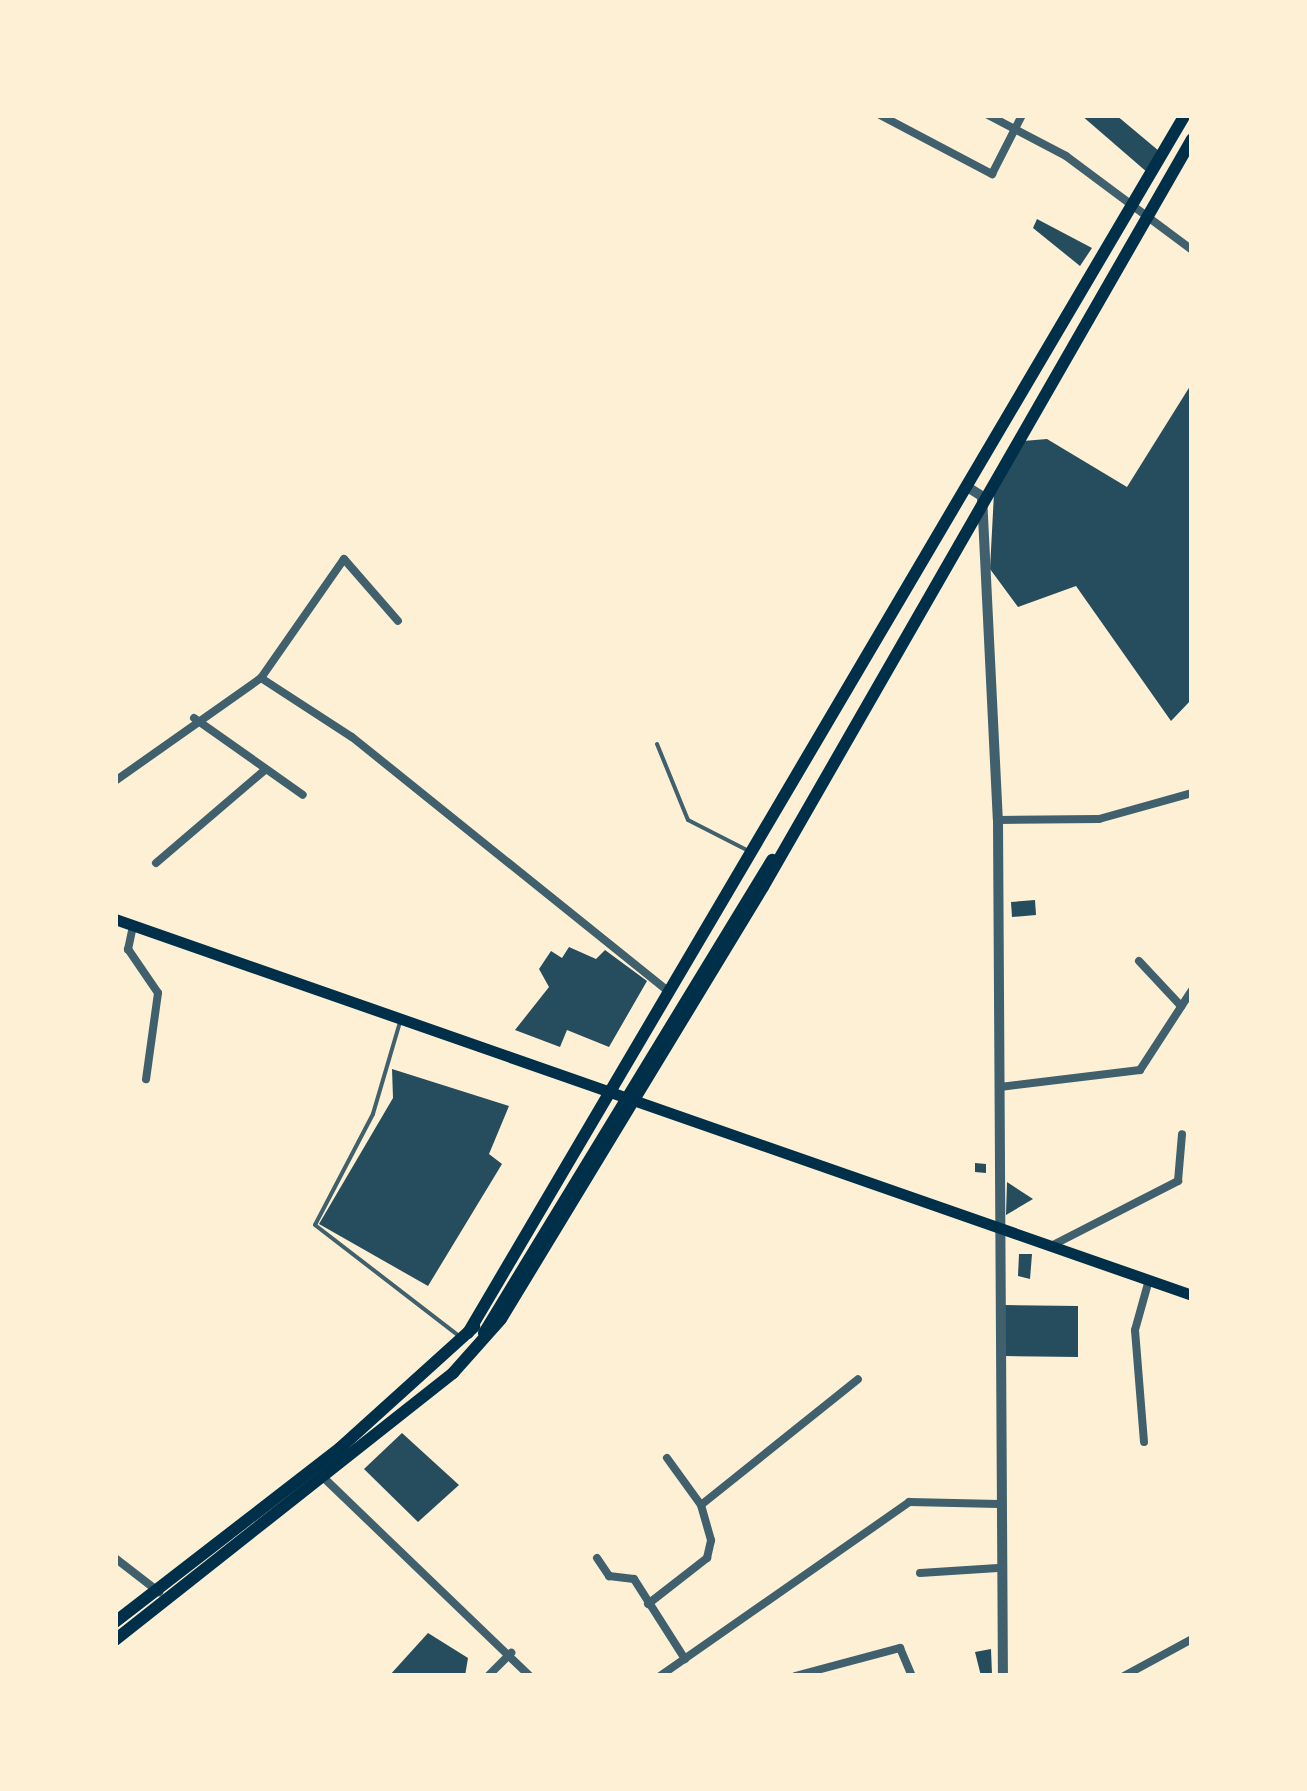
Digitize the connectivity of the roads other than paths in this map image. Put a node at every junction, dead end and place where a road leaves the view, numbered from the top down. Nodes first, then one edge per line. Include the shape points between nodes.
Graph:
1 (880, 115) edge
2 (988, 115) edge
3 (1022, 115) edge
4 (1185, 115) edge
5 (1016, 129) junction
6 (1192, 139) edge
7 (1142, 210) junction
8 (1192, 250) edge
9 (969, 488) junction
10 (982, 496) junction
11 (398, 621) dead end
12 (261, 678) junction
13 (194, 718) junction
14 (657, 744) dead end
15 (265, 770) junction
16 (115, 780) edge
17 (1192, 792) edge
18 (303, 795) dead end
19 (998, 820) junction
20 (754, 849) junction
21 (775, 856) junction
22 (156, 863) dead end
23 (751, 880) junction
24 (115, 919) edge
25 (133, 926) junction
26 (1139, 961) dead end
27 (666, 990) junction
28 (1192, 990) edge
29 (1181, 1006) junction
30 (400, 1022) junction
31 (146, 1080) dead end
32 (1000, 1087) junction
33 (609, 1090) junction
34 (636, 1099) junction
35 (1182, 1134) dead end
36 (997, 1227) junction
37 (1051, 1246) junction
38 (1149, 1280) junction
39 (1192, 1294) edge
40 (491, 1312) junction
41 (465, 1336) junction
42 (480, 1344) junction
43 (858, 1379) dead end
44 (1144, 1442) dead end
45 (666, 1458) dead end
46 (325, 1479) junction
47 (999, 1504) junction
48 (701, 1505) junction
49 (115, 1558) edge
50 (597, 1558) dead end
51 (998, 1568) junction
52 (920, 1572) dead end
53 (159, 1592) junction
54 (648, 1604) junction
55 (115, 1622) edge
56 (1192, 1639) edge
57 (115, 1640) edge
58 (510, 1654) junction
59 (685, 1659) junction
60 (488, 1676) edge
61 (530, 1676) edge
62 (660, 1676) edge
63 (794, 1676) edge
64 (912, 1676) edge
65 (1003, 1676) edge
66 (1124, 1676) edge

1 - 5 street via 992,174
2 - 5 street
3 - 5 street
4 - 7 main road
5 - 7 street
6 - 7 main road
7 - 8 street
7 - 9 main road
7 - 10 main road
9 - 10 street
9 - 20 main road
10 - 19 street
10 - 21 main road
11 - 12 street via 344,559
12 - 13 street
12 - 27 street via 352,737
13 - 15 street
13 - 16 street
14 - 20 lane via 688,820
15 - 18 street
15 - 22 street
17 - 19 street via 1099,819
19 - 32 street
20 - 23 main road
20 - 27 main road
21 - 23 main road
21 - 34 main road
23 - 40 main road
24 - 25 main road
25 - 30 main road
25 - 31 street via 128,949 158,993
26 - 29 street
27 - 33 main road
28 - 29 street
29 - 32 street via 1140,1070
30 - 33 main road
30 - 41 lane via 373,1114 315,1224
32 - 36 street
33 - 34 main road
33 - 41 main road
34 - 36 main road
34 - 42 main road
35 - 37 street via 1178,1181
36 - 37 main road
36 - 47 street
37 - 38 main road
38 - 39 main road
38 - 44 street via 1135,1330
40 - 41 main road
40 - 42 main road
41 - 53 main road
42 - 46 main road
43 - 48 street
45 - 48 street
46 - 57 main road
46 - 58 street
47 - 51 street
47 - 59 street via 909,1502
48 - 54 street via 709,1555
49 - 53 street
50 - 54 street via 609,1576 634,1579
51 - 52 street
51 - 65 street
53 - 55 main road
54 - 59 street
56 - 66 street
58 - 60 street
58 - 61 street
59 - 62 street
63 - 64 street via 900,1648

